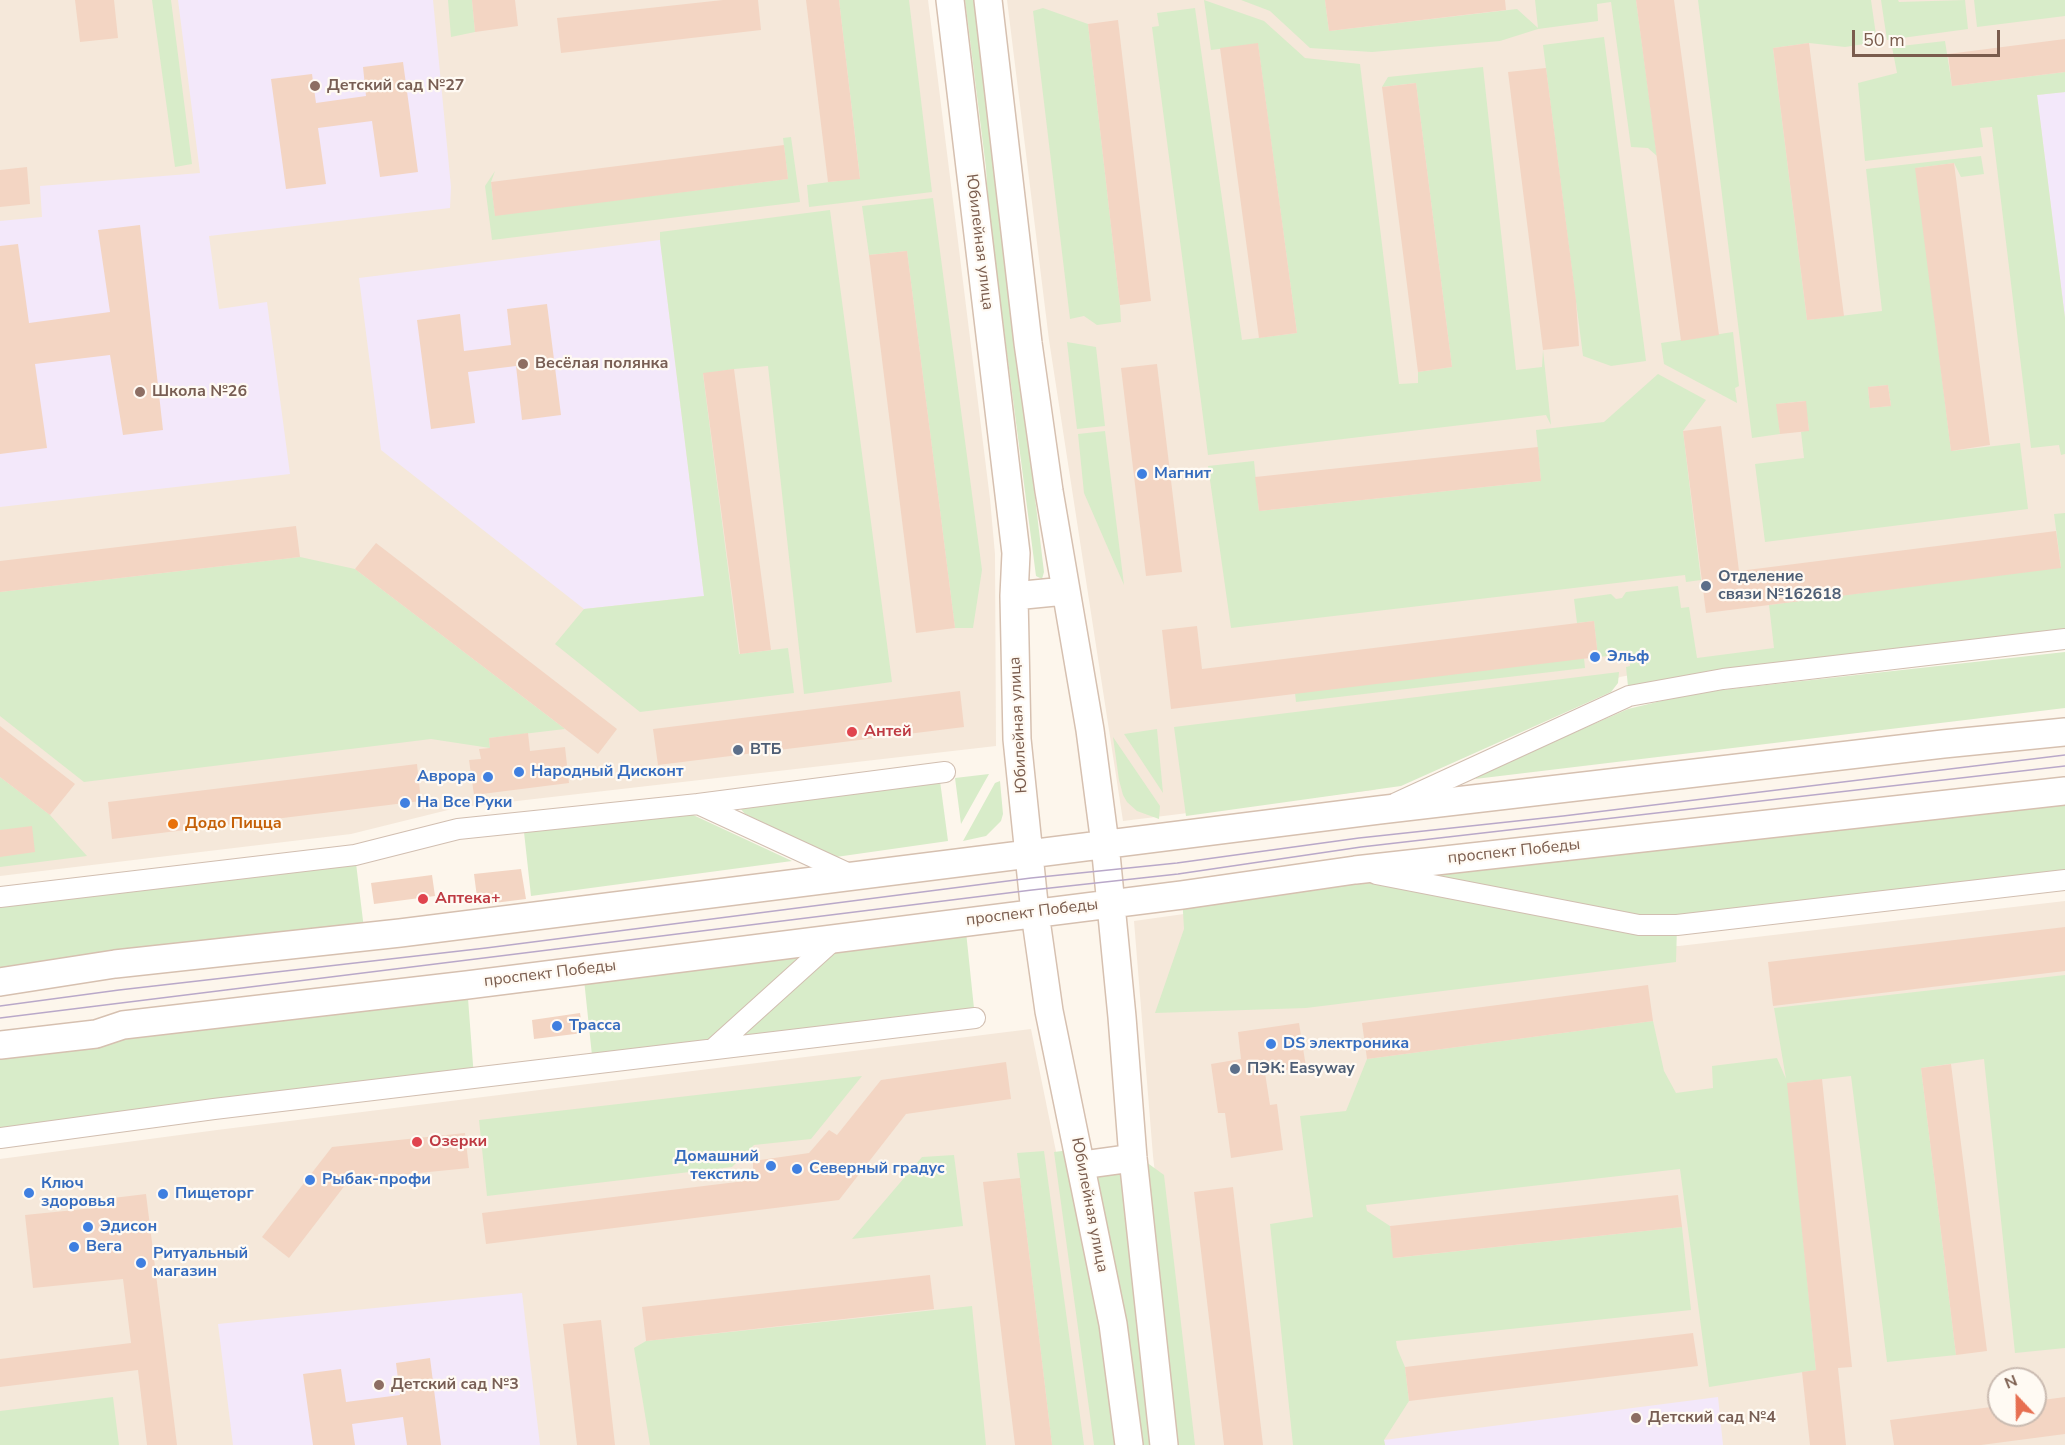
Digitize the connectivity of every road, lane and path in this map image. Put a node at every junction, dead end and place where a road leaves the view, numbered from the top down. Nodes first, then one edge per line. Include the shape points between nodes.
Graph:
1 (950, 0) edge
2 (988, 0) edge
3 (1065, 591) junction
4 (1014, 596) junction
5 (2065, 639) edge
6 (2065, 732) edge
7 (945, 772) dead end
8 (2065, 791) edge
9 (698, 804) junction
10 (1379, 810) junction
11 (1105, 844) junction
12 (1028, 854) junction
13 (1355, 870) junction
14 (854, 876) junction
15 (2065, 880) edge
16 (0, 897) edge
17 (1112, 903) junction
18 (1035, 913) junction
19 (836, 938) junction
20 (0, 982) edge
21 (975, 1018) dead end
22 (0, 1045) edge
23 (713, 1049) junction
24 (0, 1138) edge
25 (1133, 1158) junction
26 (1082, 1165) junction
27 (1129, 1445) edge
28 (1164, 1445) edge

1 - 4 main road, Юбилейная улица via 1011,497 1016,553
2 - 3 main road via 1028,343
3 - 4 main road
3 - 11 main road
4 - 12 main road, Юбилейная улица via 1017,739
5 - 10 street via 1723,679 1629,696
6 - 10 main road
7 - 9 street
8 - 13 main road, проспект Победы
9 - 14 street
9 - 16 street via 458,829 355,855
10 - 11 main road
11 - 12 main road
11 - 17 main road
12 - 14 main road
12 - 18 main road, Юбилейная улица
13 - 15 street via 1639,925 1677,925
13 - 17 main road, проспект Победы
14 - 20 main road via 116,964
17 - 18 main road, проспект Победы
17 - 25 main road
18 - 19 main road, проспект Победы
18 - 26 main road, Юбилейная улица via 1049,1011
19 - 22 main road, проспект Победы via 123,1025 96,1034
19 - 23 street
21 - 23 street
23 - 24 street
25 - 26 main road
25 - 28 main road
26 - 27 main road, Юбилейная улица via 1113,1324

